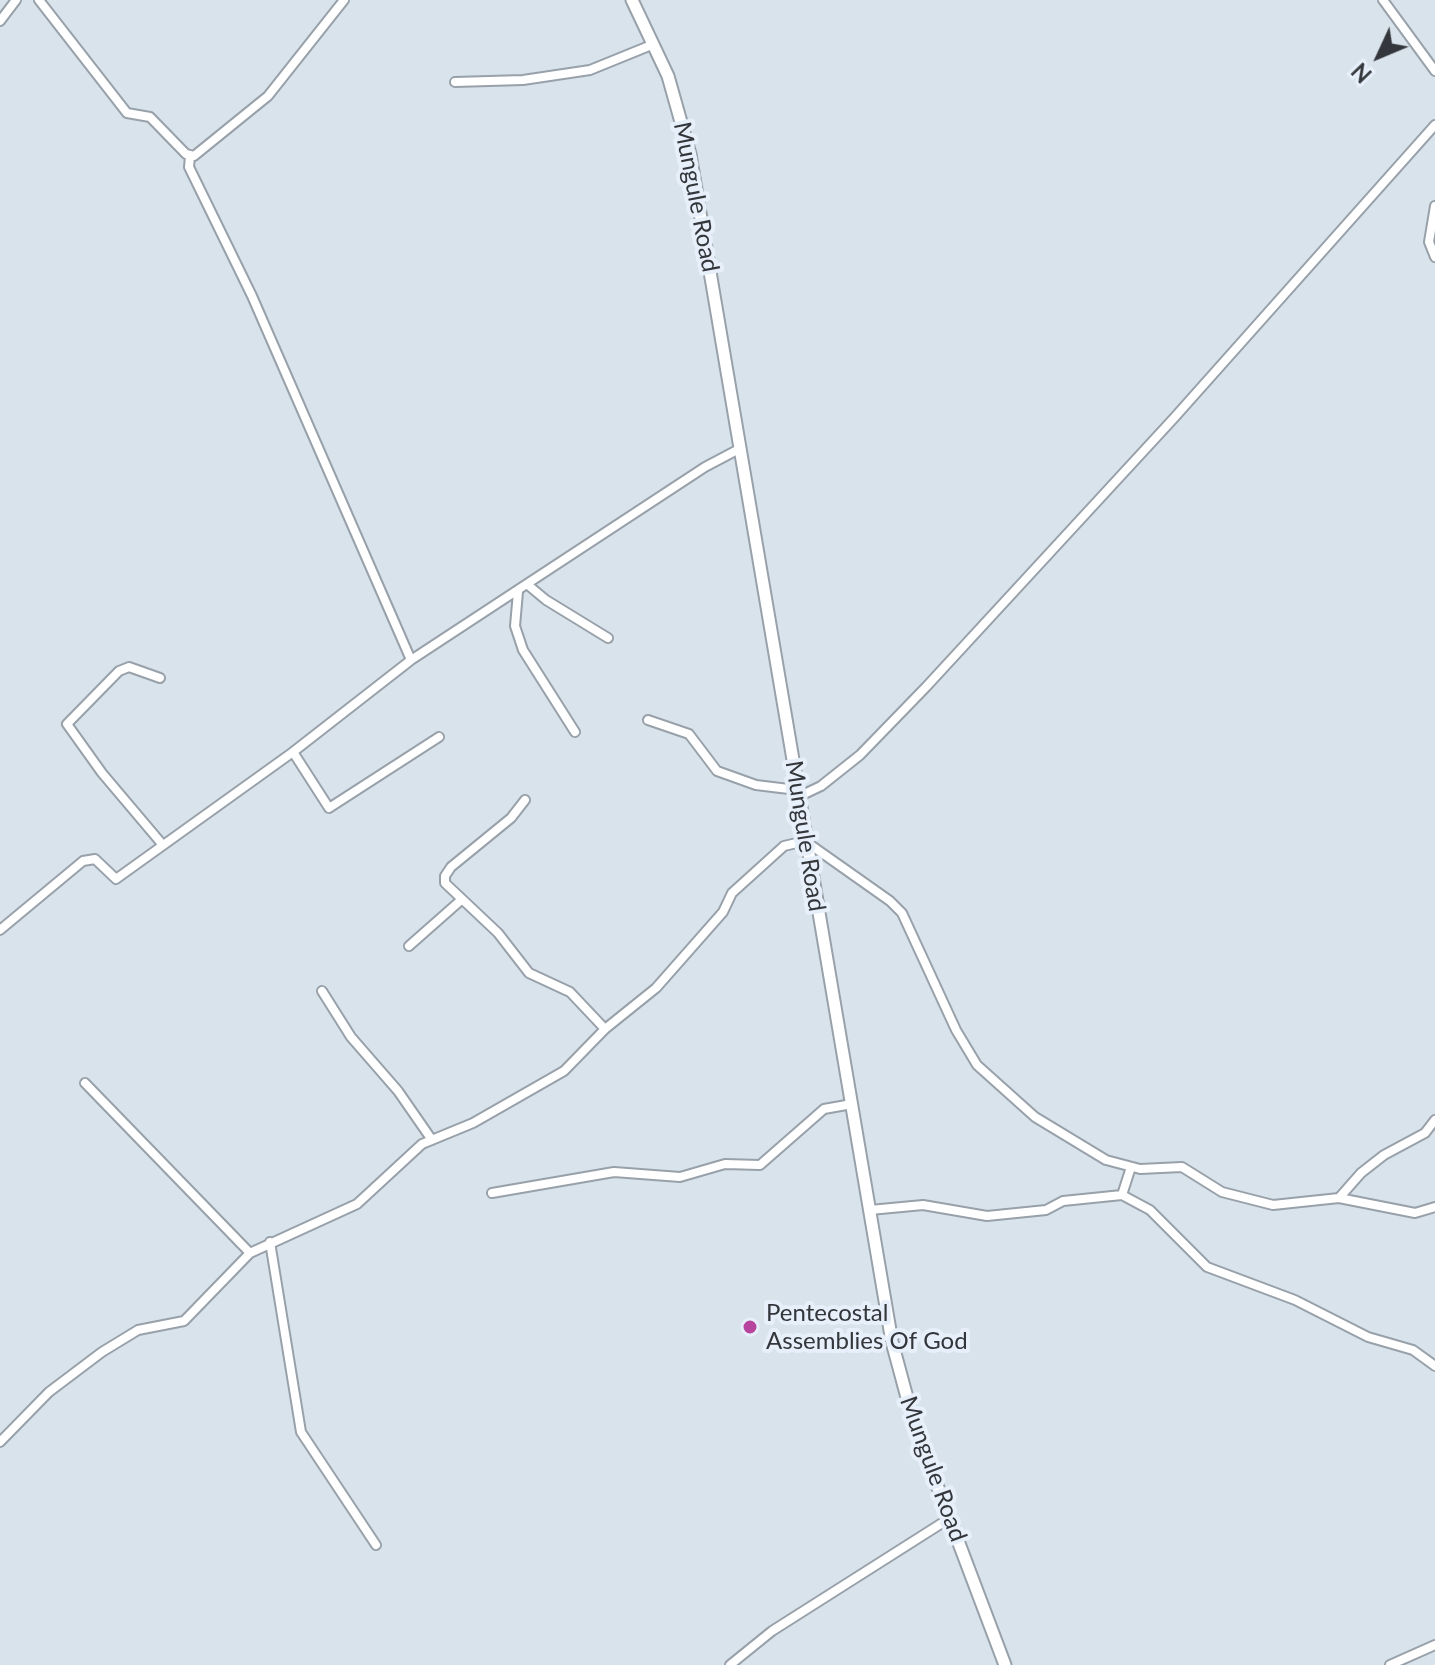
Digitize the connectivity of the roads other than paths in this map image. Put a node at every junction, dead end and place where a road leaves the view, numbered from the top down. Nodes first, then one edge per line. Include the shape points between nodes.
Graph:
1 (16, 0) edge
2 (39, 0) edge
3 (344, 0) edge
4 (632, 0) edge
5 (1383, 0) edge
6 (0, 21) edge
7 (654, 44) junction
8 (1435, 71) edge
9 (455, 82) dead end
10 (1435, 125) edge
11 (190, 156) junction
12 (1435, 206) edge
13 (1435, 257) edge
14 (741, 448) junction
15 (528, 585) junction
16 (518, 592) junction
17 (608, 638) dead end
18 (411, 660) junction
19 (160, 678) dead end
20 (648, 720) dead end
21 (575, 732) dead end
22 (439, 737) dead end
23 (293, 752) junction
24 (798, 794) junction
25 (525, 800) dead end
26 (805, 841) junction
27 (162, 844) junction
28 (460, 901) junction
29 (0, 930) edge
30 (409, 946) dead end
31 (322, 991) dead end
32 (605, 1029) junction
33 (85, 1083) dead end
34 (852, 1104) junction
35 (1435, 1120) edge
36 (432, 1140) junction
37 (1131, 1167) junction
38 (492, 1193) dead end
39 (1122, 1195) junction
40 (1339, 1198) junction
41 (1435, 1207) edge
42 (870, 1210) junction
43 (270, 1242) junction
44 (250, 1253) junction
45 (1435, 1366) edge
46 (0, 1442) edge
47 (950, 1518) junction
48 (376, 1545) dead end
49 (1435, 1645) edge
50 (730, 1665) edge
51 (1005, 1665) edge
52 (1390, 1665) edge

1 - 6 street
2 - 11 street via 127,113 150,117
3 - 11 street via 258,106
4 - 7 street, Mungule Road
5 - 8 street
7 - 9 street via 590,70 523,80
7 - 14 street, Mungule Road via 690,154
10 - 24 street via 926,687 860,755 821,786
11 - 18 street via 189,167 252,296
12 - 13 street via 1429,242
14 - 15 street
14 - 24 street, Mungule Road
15 - 16 street
15 - 17 street
16 - 18 street
16 - 21 street via 515,626 523,650
18 - 23 street
19 - 27 street via 129,667 119,671 67,724
20 - 24 street via 689,734 717,771
22 - 23 street via 329,808
23 - 27 street
24 - 26 street, Mungule Road
25 - 28 street via 445,876
26 - 32 street via 784,846 732,893 723,912 664,979
26 - 34 street, Mungule Road
26 - 37 street via 902,913 977,1065 1035,1117 1106,1160
27 - 29 street via 116,879 95,859 83,861
28 - 30 street
28 - 32 street via 498,933 529,973 570,992
31 - 36 street
32 - 36 street via 564,1071 534,1091
33 - 44 street
34 - 38 street via 824,1109 760,1165 725,1164 680,1177 614,1172
34 - 42 street, Mungule Road
35 - 40 street via 1425,1133 1361,1173
36 - 43 street via 357,1204
37 - 39 street
37 - 40 street via 1182,1167 1222,1192 1273,1205
39 - 42 street via 1063,1201 1046,1210 1005,1215 923,1205
39 - 45 street via 1150,1210 1207,1267 1295,1300 1368,1337 1413,1350
40 - 41 street via 1415,1213
42 - 47 street, Mungule Road via 902,1385
43 - 44 street
43 - 48 street via 301,1432
44 - 46 street via 184,1321 138,1330 102,1352 49,1392
47 - 50 street via 772,1631
47 - 51 street, Mungule Road
49 - 52 street

